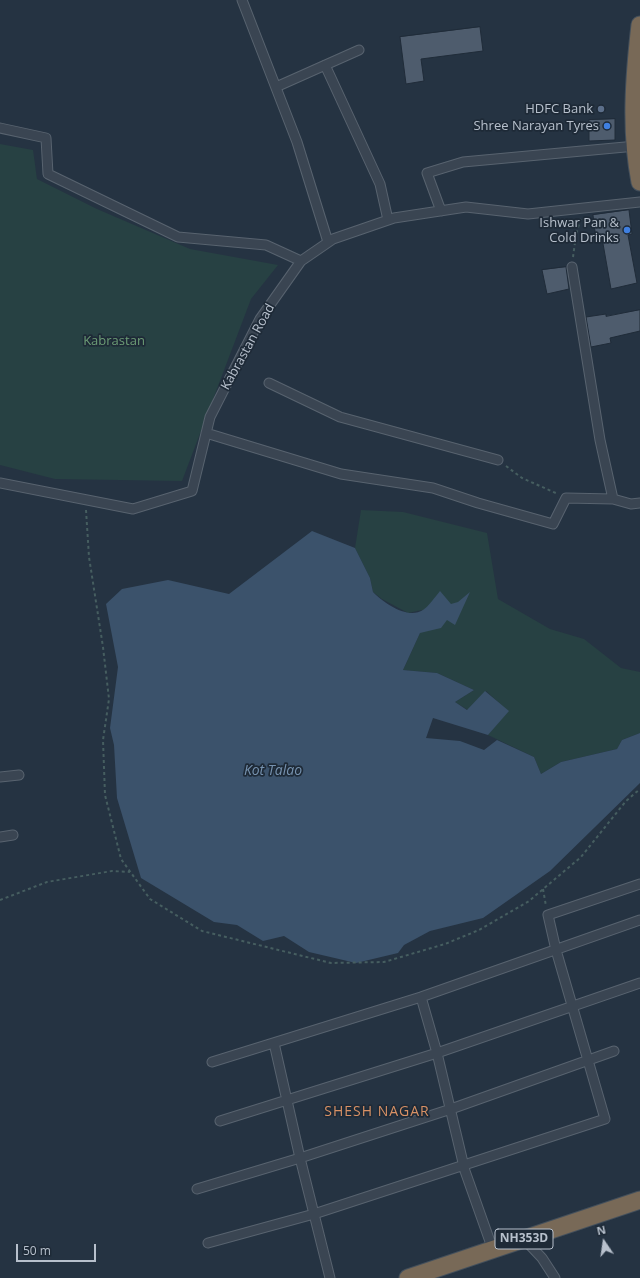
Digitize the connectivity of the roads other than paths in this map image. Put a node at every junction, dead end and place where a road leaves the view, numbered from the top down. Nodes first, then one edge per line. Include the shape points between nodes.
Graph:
1 (242, 0) edge
2 (640, 25) edge
3 (359, 50) dead end
4 (325, 65) junction
5 (276, 87) junction
6 (0, 128) edge
7 (636, 146) junction
8 (640, 182) edge
9 (640, 202) edge
10 (441, 211) junction
11 (388, 220) junction
12 (328, 242) junction
13 (301, 261) junction
14 (572, 267) road end
15 (269, 383) dead end
16 (206, 433) junction
17 (498, 460) road end
18 (0, 483) edge
19 (613, 499) junction
20 (640, 503) edge
21 (19, 775) dead end
22 (0, 777) edge
23 (13, 835) dead end
24 (0, 837) edge
25 (640, 884) edge
26 (640, 920) edge
27 (556, 950) junction
28 (640, 984) edge
29 (421, 997) junction
30 (573, 1006) junction
31 (274, 1043) junction
32 (614, 1051) dead end
33 (437, 1053) junction
34 (588, 1060) junction
35 (212, 1062) dead end
36 (288, 1099) junction
37 (451, 1108) junction
38 (220, 1121) dead end
39 (300, 1158) junction
40 (464, 1165) junction
41 (198, 1189) dead end
42 (640, 1200) edge
43 (314, 1214) junction
44 (524, 1239) junction
45 (208, 1243) dead end
46 (493, 1250) junction
47 (412, 1277) edge
48 (330, 1278) edge
49 (555, 1278) edge

1 - 5 street
2 - 7 highway via 634,78
3 - 4 street
4 - 5 street
4 - 11 street via 380,184
5 - 12 street via 306,170
6 - 13 street via 46,138 48,174 178,237 266,245
7 - 8 highway
7 - 10 street via 463,162 427,173
9 - 10 street, Kabrastan Road via 528,214 466,207
10 - 11 street, Kabrastan Road
11 - 12 street, Kabrastan Road
12 - 13 street, Kabrastan Road
13 - 16 street, Kabrastan Road via 260,319 210,417
14 - 19 street via 600,440
15 - 17 street via 340,417
16 - 18 street, Kabrastan Road via 192,491 133,509
16 - 19 street via 341,474 433,488 554,524 566,498
19 - 20 street via 630,504
21 - 22 street
23 - 24 street
25 - 27 street via 548,915
26 - 27 street
27 - 29 street
27 - 30 street
28 - 30 street
29 - 31 street
29 - 33 street
30 - 33 street
30 - 34 street
31 - 35 street
31 - 36 street
32 - 34 street
33 - 36 street
33 - 37 street
34 - 37 street
34 - 40 street via 605,1119
36 - 38 street
36 - 39 street
37 - 39 street
37 - 40 street
39 - 41 street
39 - 43 street
40 - 43 street
40 - 46 street
42 - 44 highway, NH353D
43 - 45 street
43 - 48 street
44 - 46 highway, NH353D
44 - 49 street via 542,1258
46 - 47 highway, NH353D

